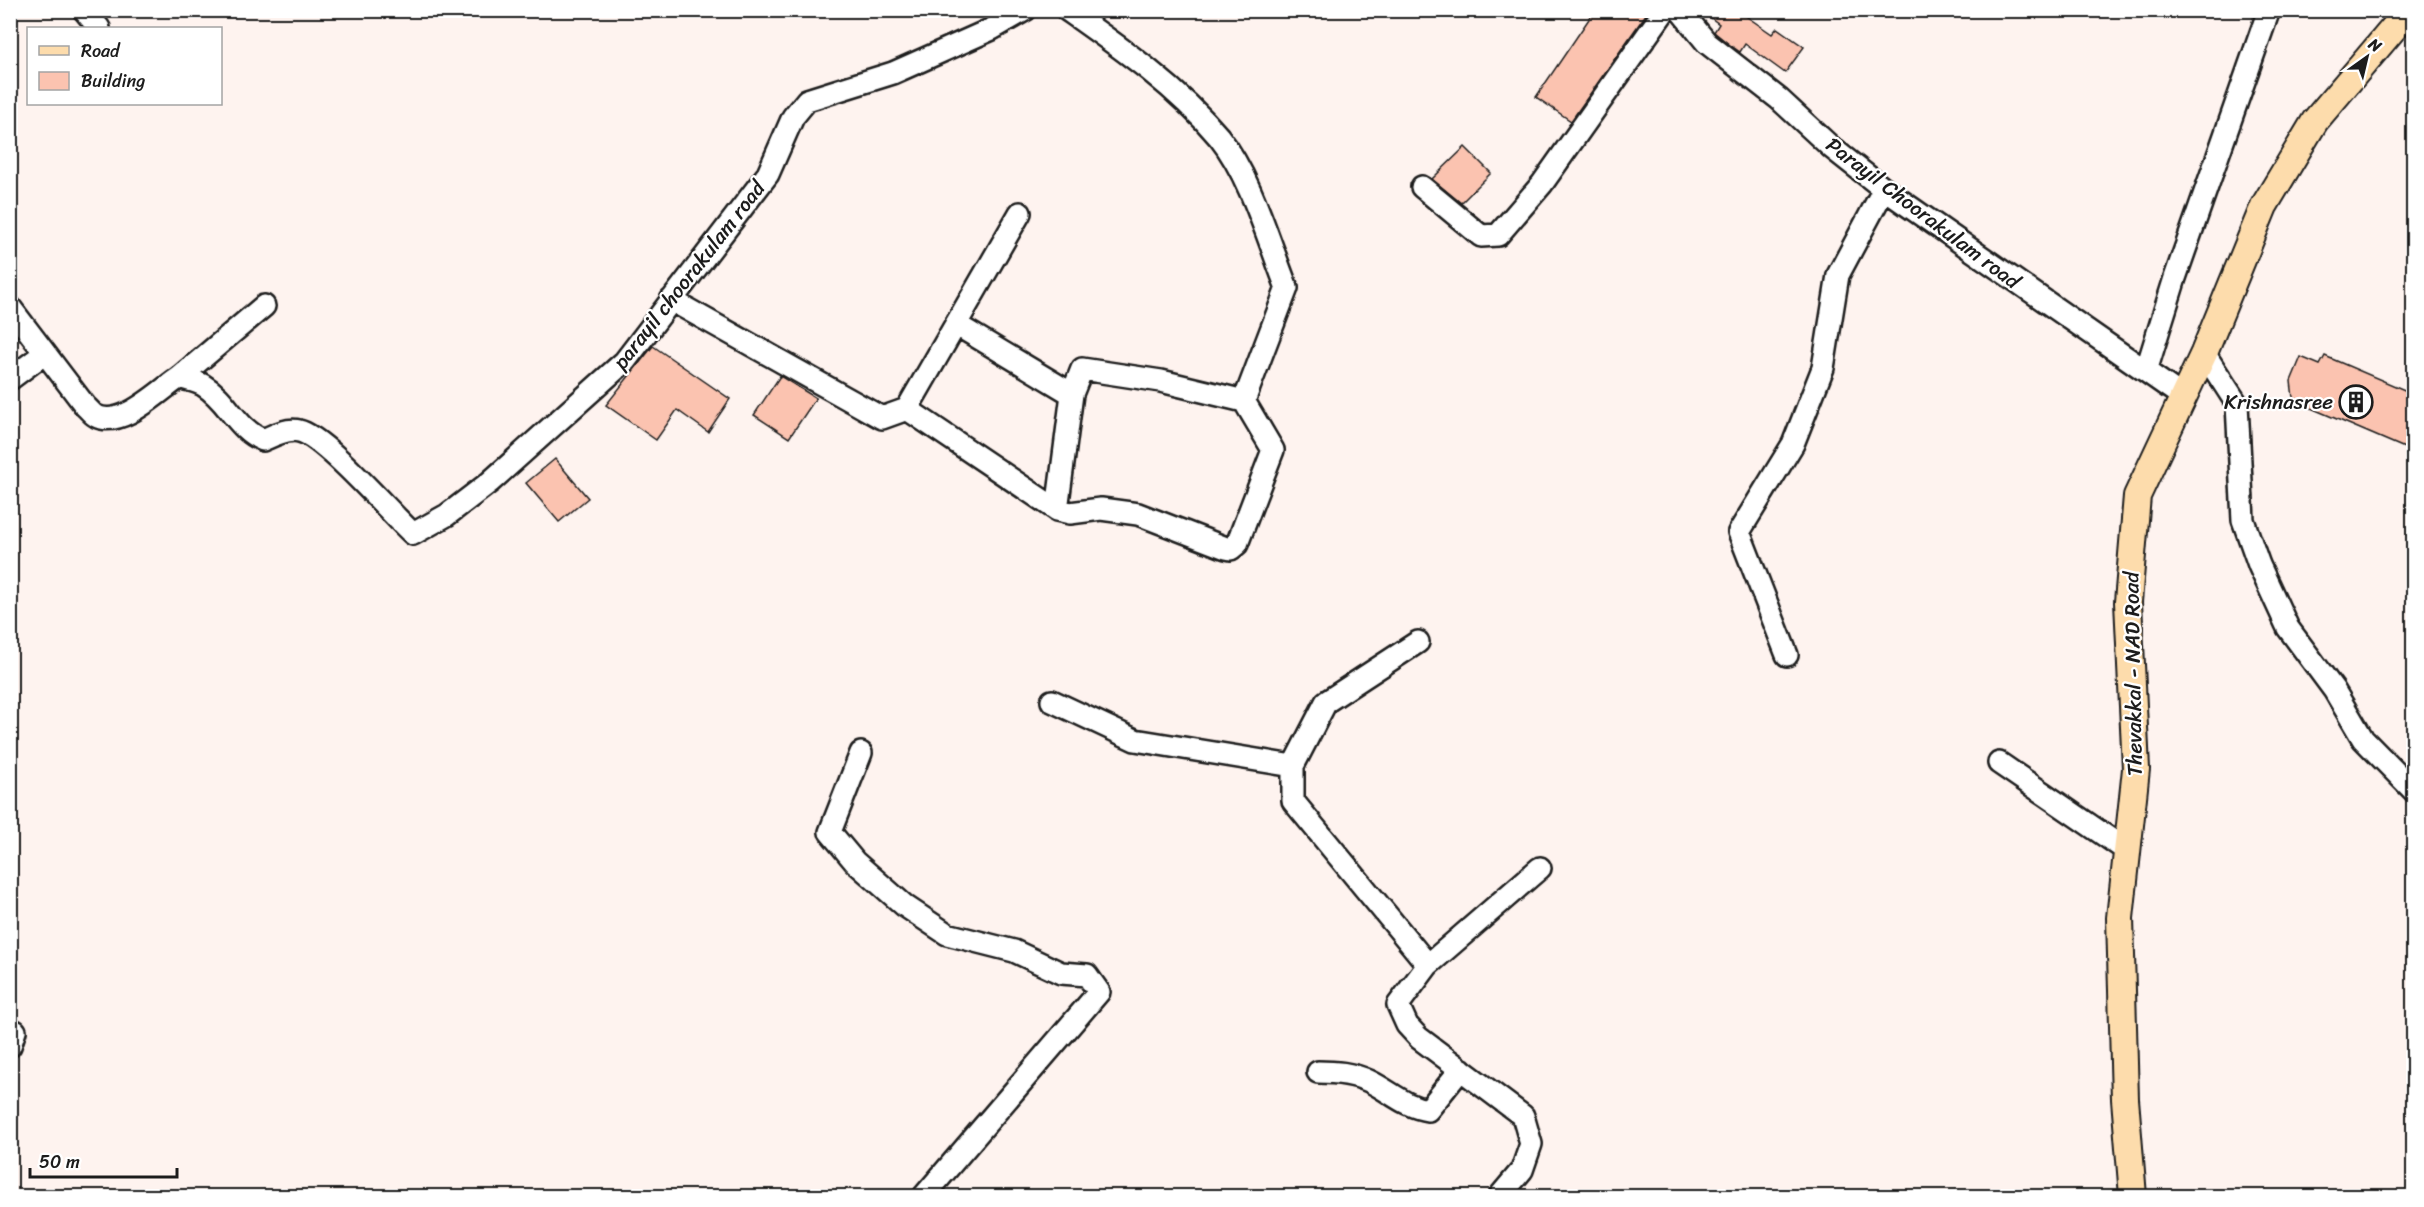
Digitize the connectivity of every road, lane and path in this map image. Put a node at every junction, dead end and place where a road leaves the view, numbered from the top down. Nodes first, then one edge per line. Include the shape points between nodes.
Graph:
1 (84, 10) edge
2 (1025, 10) edge
3 (1067, 10) edge
4 (1665, 10) edge
5 (1680, 10) edge
6 (2269, 10) edge
7 (2409, 10) edge
8 (98, 27) edge
9 (1422, 186) dead end
10 (1884, 189) junction
11 (1020, 213) dead end
12 (671, 300) junction
13 (264, 306) dead end
14 (10, 307) edge
15 (957, 325) junction
16 (45, 352) junction
17 (2204, 353) junction
18 (2146, 371) junction
19 (180, 377) junction
20 (10, 379) edge
21 (1072, 394) junction
22 (2183, 397) junction
23 (1244, 401) junction
24 (908, 409) junction
25 (1057, 510) junction
26 (1418, 642) dead end
27 (1787, 655) dead end
28 (1052, 700) dead end
29 (861, 753) dead end
30 (1999, 763) dead end
31 (1293, 765) junction
32 (2414, 791) edge
33 (2126, 850) junction
34 (1540, 868) dead end
35 (1428, 965) junction
36 (1461, 1069) junction
37 (1318, 1072) dead end
38 (924, 1197) edge
39 (1500, 1197) edge
40 (2133, 1197) edge

1 - 8 street
2 - 12 street, parayil choorakulam road via 893,74 807,100 793,117 768,174
3 - 23 street via 1147,66 1219,138 1243,177 1287,288
4 - 9 street via 1542,184 1498,235 1481,236
5 - 10 street, Parayil Choorakulam road via 1707,43
6 - 18 street
7 - 17 main road, Thevakkal - NAD Road via 2309,130 2264,206
10 - 18 street, Parayil Choorakulam road
10 - 27 street via 1838,275 1823,368 1793,444 1739,532
11 - 15 street
12 - 19 street, parayil choorakulam road via 625,361 585,400 490,482 413,534 321,442 297,430 263,440 250,435 202,384
12 - 24 street via 882,418
13 - 19 street
14 - 16 street
15 - 21 street
15 - 24 street
16 - 19 street via 96,416 125,415
16 - 20 street
17 - 22 main road, Thevakkal - NAD Road
17 - 32 street via 2237,404 2243,520 2288,628 2334,690 2363,739
18 - 22 street, Parayil Choorakulam road
21 - 23 street via 1082,369 1161,381
21 - 25 street
22 - 33 main road, Thevakkal - NAD Road via 2137,496 2128,602 2136,769
23 - 25 street via 1273,450 1232,549 1138,514 1101,509 1070,513
24 - 25 street
26 - 31 street via 1326,702
28 - 31 street via 1135,740
29 - 38 street via 830,832 855,862 905,906 947,934 1014,951 1061,973 1087,975 1099,992
30 - 33 street
31 - 35 street via 1293,801
33 - 40 main road, Thevakkal - NAD Road via 2120,918 2125,1099
34 - 35 street
35 - 36 street via 1398,1005 1407,1025 1419,1038
36 - 37 street via 1428,1110 1414,1108 1369,1081 1344,1073
36 - 39 street via 1523,1116 1531,1144 1522,1170

